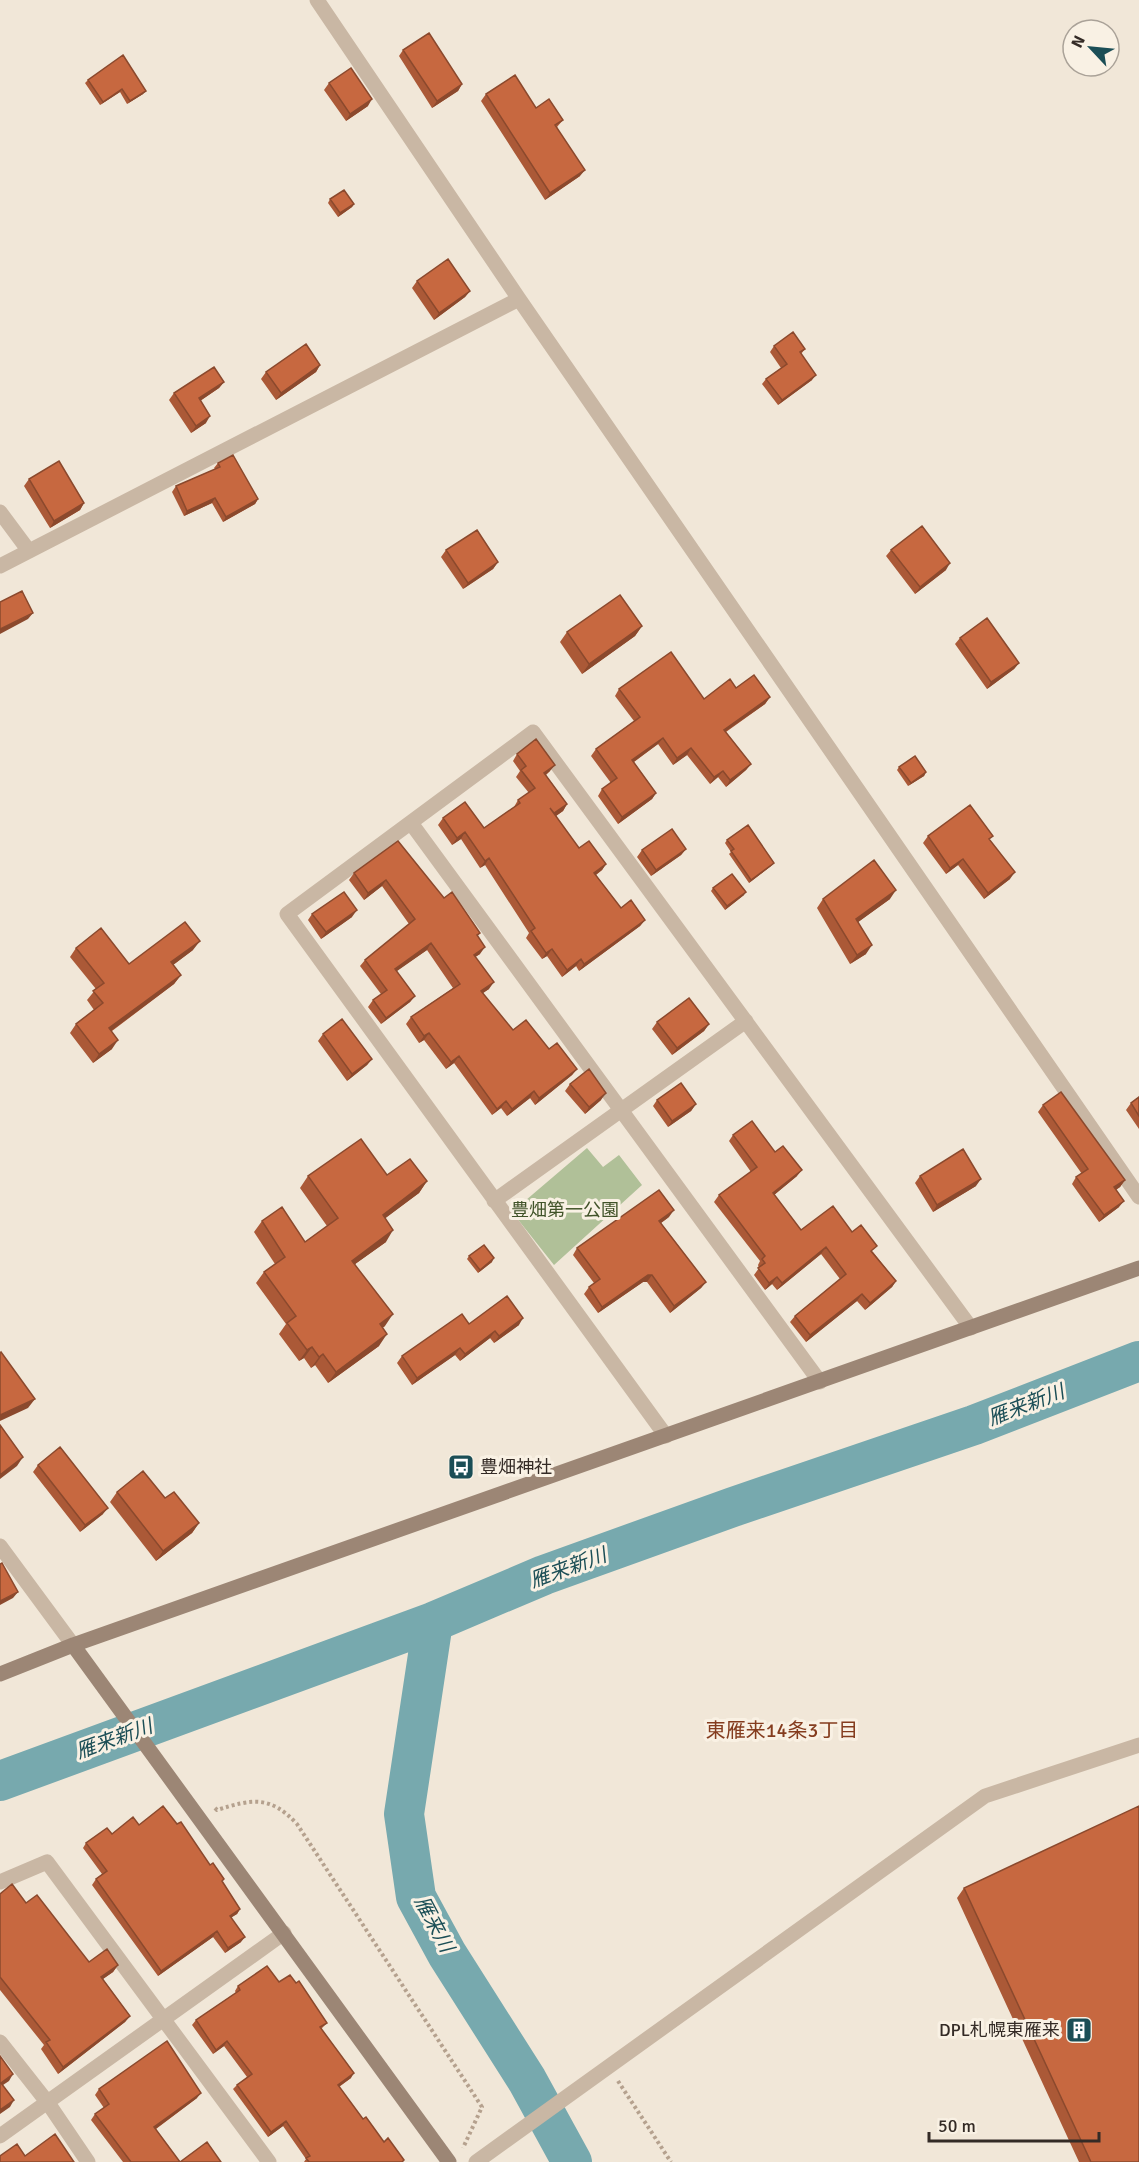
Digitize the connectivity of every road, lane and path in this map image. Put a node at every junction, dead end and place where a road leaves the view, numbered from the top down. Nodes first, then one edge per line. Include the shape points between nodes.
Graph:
1 (317, 0) edge
2 (519, 299) junction
3 (0, 512) edge
4 (29, 551) junction
5 (0, 566) edge
6 (411, 823) junction
7 (746, 1021) junction
8 (621, 1109) junction
9 (1139, 1197) edge
10 (494, 1201) junction
11 (1139, 1268) edge
12 (971, 1328) junction
13 (820, 1382) junction
14 (666, 1436) junction
15 (0, 1546) edge
16 (73, 1645) junction
17 (0, 1674) edge
18 (1139, 1745) edge
19 (210, 1800) dead end
20 (0, 1882) edge
21 (284, 1933) junction
22 (163, 2020) junction
23 (0, 2042) edge
24 (610, 2087) dead end
25 (48, 2103) junction
26 (0, 2136) edge
27 (462, 2149) dead end
28 (88, 2162) edge
29 (269, 2162) edge
30 (449, 2162) edge
31 (476, 2162) edge
32 (671, 2162) edge

1 - 2 street
2 - 4 street
2 - 9 street
3 - 4 street
4 - 5 street
6 - 7 street via 533,732
6 - 8 street
6 - 10 street via 287,914
7 - 8 street
7 - 12 street
8 - 10 street
8 - 13 street
10 - 14 street
11 - 12 street
12 - 13 street
13 - 14 street
14 - 16 street
15 - 16 street
16 - 17 street
16 - 21 street
18 - 31 street via 985,1796
19 - 27 path via 217,1810 254,1800 271,1803 285,1810 297,1824 482,2107
20 - 22 street via 47,1862
21 - 22 street
21 - 30 street
22 - 25 street
22 - 29 street
23 - 25 street
24 - 32 path via 619,2080
25 - 26 street
25 - 28 street

